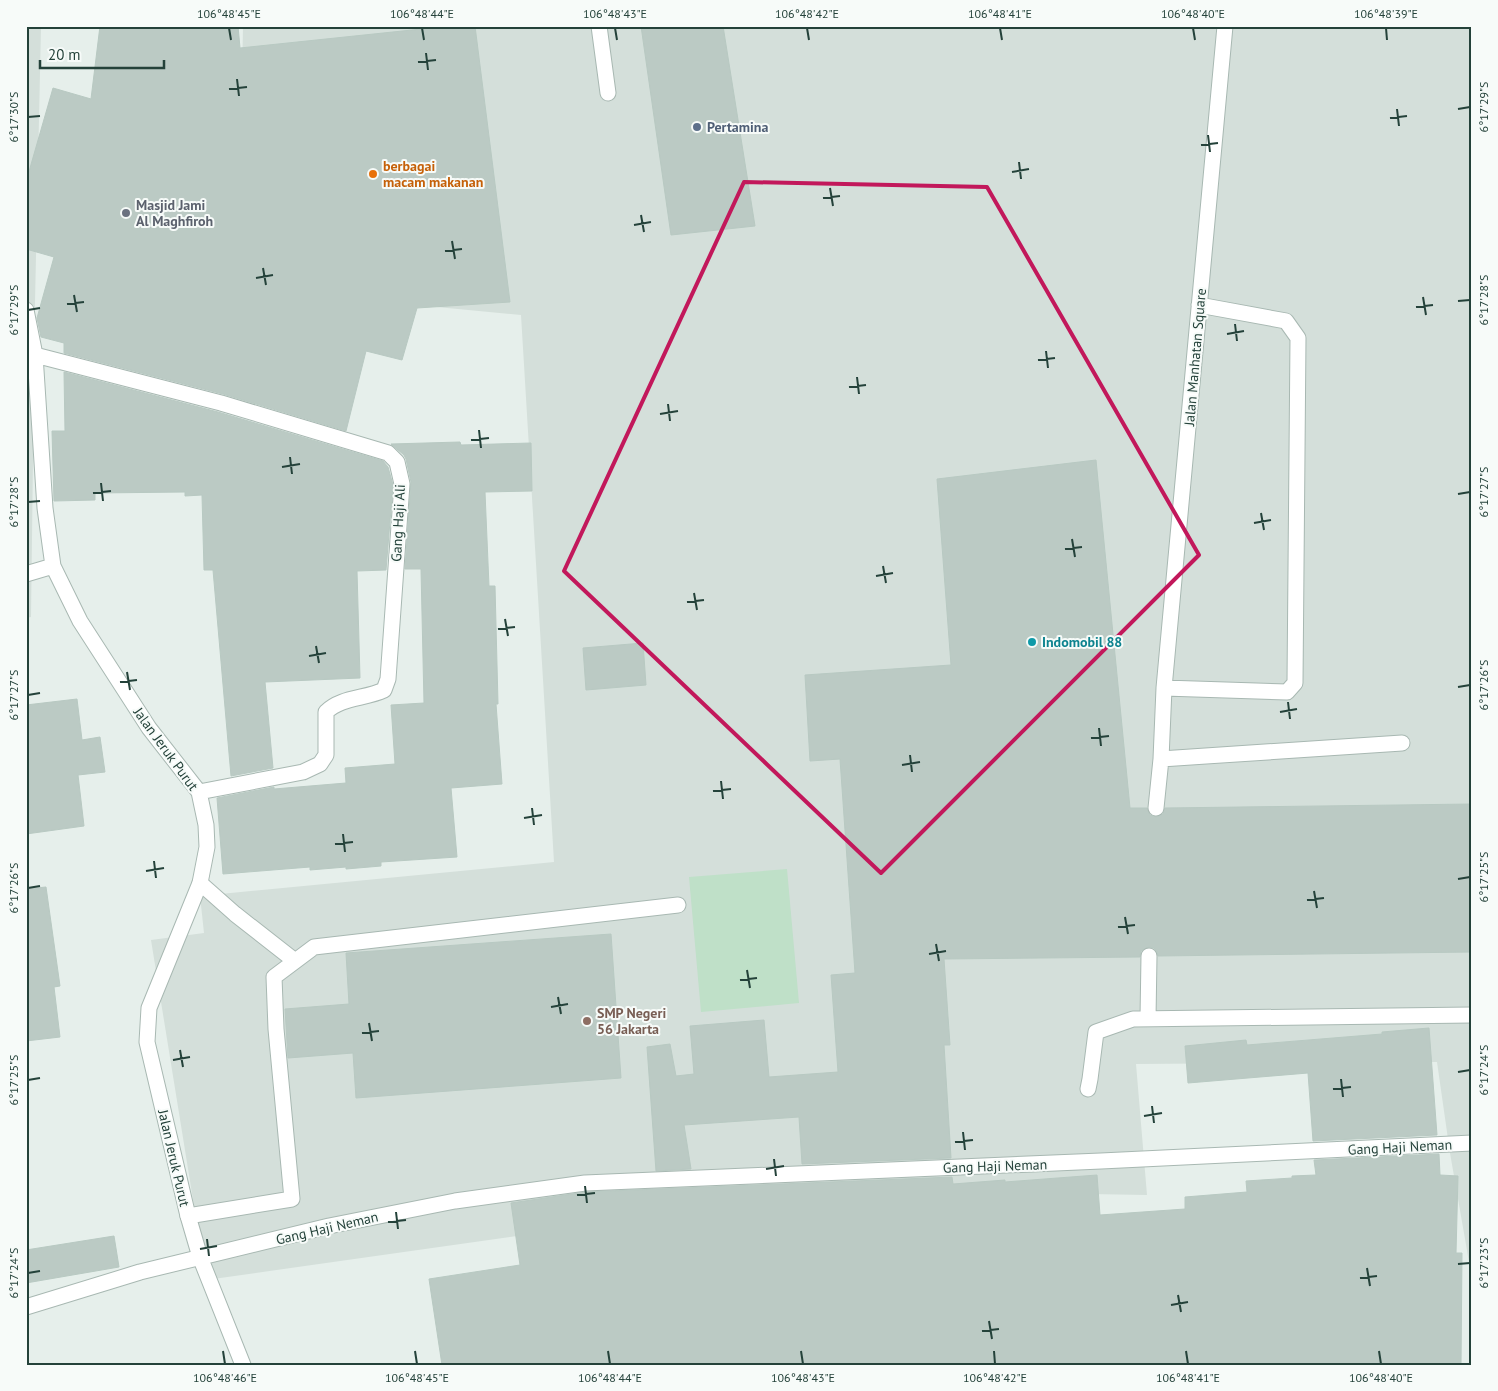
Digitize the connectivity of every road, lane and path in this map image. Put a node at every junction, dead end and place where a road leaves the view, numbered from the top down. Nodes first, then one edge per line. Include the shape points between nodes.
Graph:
1 (599, 26) edge
2 (1225, 26) edge
3 (608, 93) dead end
4 (1199, 305) junction
5 (26, 310) edge
6 (36, 355) junction
7 (53, 566) junction
8 (26, 574) edge
9 (1164, 688) junction
10 (1402, 743) dead end
11 (1161, 759) junction
12 (200, 792) junction
13 (1156, 808) dead end
14 (200, 882) junction
15 (678, 905) dead end
16 (1149, 956) dead end
17 (296, 961) junction
18 (1472, 1015) edge
19 (1148, 1019) junction
20 (1088, 1089) dead end
21 (1472, 1143) edge
22 (188, 1216) junction
23 (200, 1257) junction
24 (26, 1307) edge
25 (243, 1365) edge

1 - 3 street
2 - 4 street, Jalan Manhatan Square
4 - 9 street, Jalan Manhatan Square
4 - 9 street via 1286,321 1298,338 1295,683 1287,692
5 - 6 street, Jalan Jeruk Purut
6 - 7 street, Jalan Jeruk Purut via 44,508
6 - 12 street, Gang Haji Ali via 221,403 388,453 397,462 402,484 388,679 384,690 338,703 326,712 326,754 320,764 303,772
7 - 8 street
7 - 12 street, Jalan Jeruk Purut via 80,621 149,728
9 - 11 street, Jalan Manhatan Square
10 - 11 street
11 - 13 street, Jalan Manhatan Square
12 - 14 street, Jalan Jeruk Purut via 206,825
14 - 17 street
14 - 22 street, Jalan Jeruk Purut via 150,1008 146,1042
15 - 17 street via 314,947
16 - 19 street
17 - 22 street via 274,977 292,1199
18 - 19 street
19 - 20 street via 1132,1019 1096,1032
21 - 23 street, Gang Haji Neman via 585,1183 455,1201 328,1226
22 - 23 street, Jalan Jeruk Purut
23 - 24 street, Gang Haji Neman
23 - 25 street, Jalan Jeruk Purut

